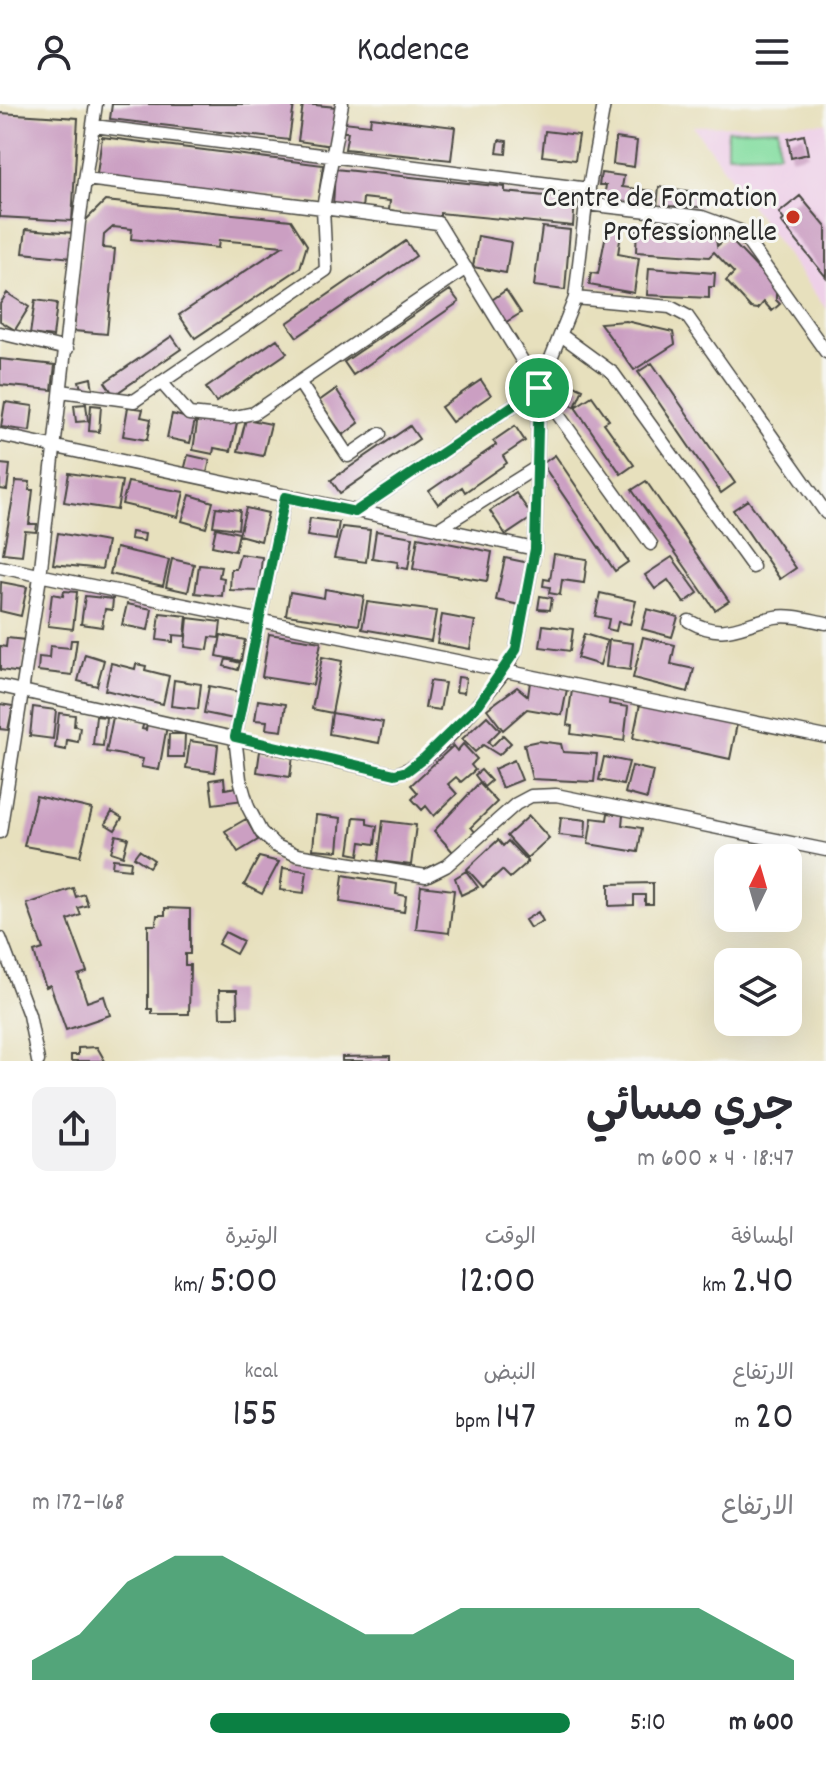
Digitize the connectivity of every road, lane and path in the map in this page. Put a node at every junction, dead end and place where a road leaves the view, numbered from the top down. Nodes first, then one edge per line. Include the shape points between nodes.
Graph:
1 (96, 104) edge
2 (342, 104) edge
3 (604, 104) edge
4 (94, 126) junction
5 (332, 157) junction
6 (86, 179) junction
7 (589, 189) junction
8 (586, 204) junction
9 (323, 208) junction
10 (466, 268) junction
11 (575, 298) junction
12 (0, 333) edge
13 (561, 335) junction
14 (67, 349) junction
15 (826, 352) edge
16 (161, 382) junction
17 (299, 382) junction
18 (539, 388) junction
19 (61, 391) junction
20 (380, 434) dead end
21 (0, 435) edge
22 (53, 448) junction
23 (537, 467) junction
24 (285, 497) junction
25 (355, 512) junction
26 (826, 513) edge
27 (438, 529) junction
28 (651, 544) dead end
29 (535, 549) junction
30 (0, 567) edge
31 (753, 567) dead end
32 (40, 577) junction
33 (689, 621) dead end
34 (260, 622) junction
35 (826, 623) edge
36 (505, 671) junction
37 (0, 686) edge
38 (24, 692) junction
39 (235, 737) junction
40 (826, 737) edge
41 (5, 773) edge
42 (0, 832) edge
43 (826, 850) edge
44 (0, 938) edge
45 (38, 1061) edge

1 - 4 street
2 - 5 street
3 - 7 street
4 - 5 street
4 - 6 street
5 - 7 street
5 - 9 street
6 - 9 street
6 - 14 street
7 - 8 street
8 - 11 street
8 - 15 street via 702,217 740,231
9 - 10 street via 438,223
9 - 16 street via 326,270
10 - 17 street
10 - 18 street
11 - 13 street
11 - 26 street via 670,307 687,316
12 - 14 street
13 - 18 street
13 - 31 street via 613,373
14 - 19 street
16 - 17 street via 189,414 230,418 254,413
16 - 19 street via 134,401
17 - 20 street via 348,456
18 - 23 street
18 - 25 street
18 - 28 street
19 - 22 street
21 - 22 street
22 - 24 street
22 - 32 street
23 - 27 street
23 - 29 street
24 - 25 street
24 - 34 street
25 - 27 street
27 - 29 street
29 - 36 street via 516,650
30 - 32 street
32 - 34 street
32 - 38 street
33 - 35 street via 716,631 776,617
34 - 36 street
34 - 39 street
36 - 39 street via 424,758 395,774
36 - 40 street
37 - 38 street
38 - 39 street
38 - 41 street
39 - 43 street via 240,779 261,832 297,855 426,876 446,866 516,804 531,796 556,795
41 - 42 street
44 - 45 street via 29,1015

